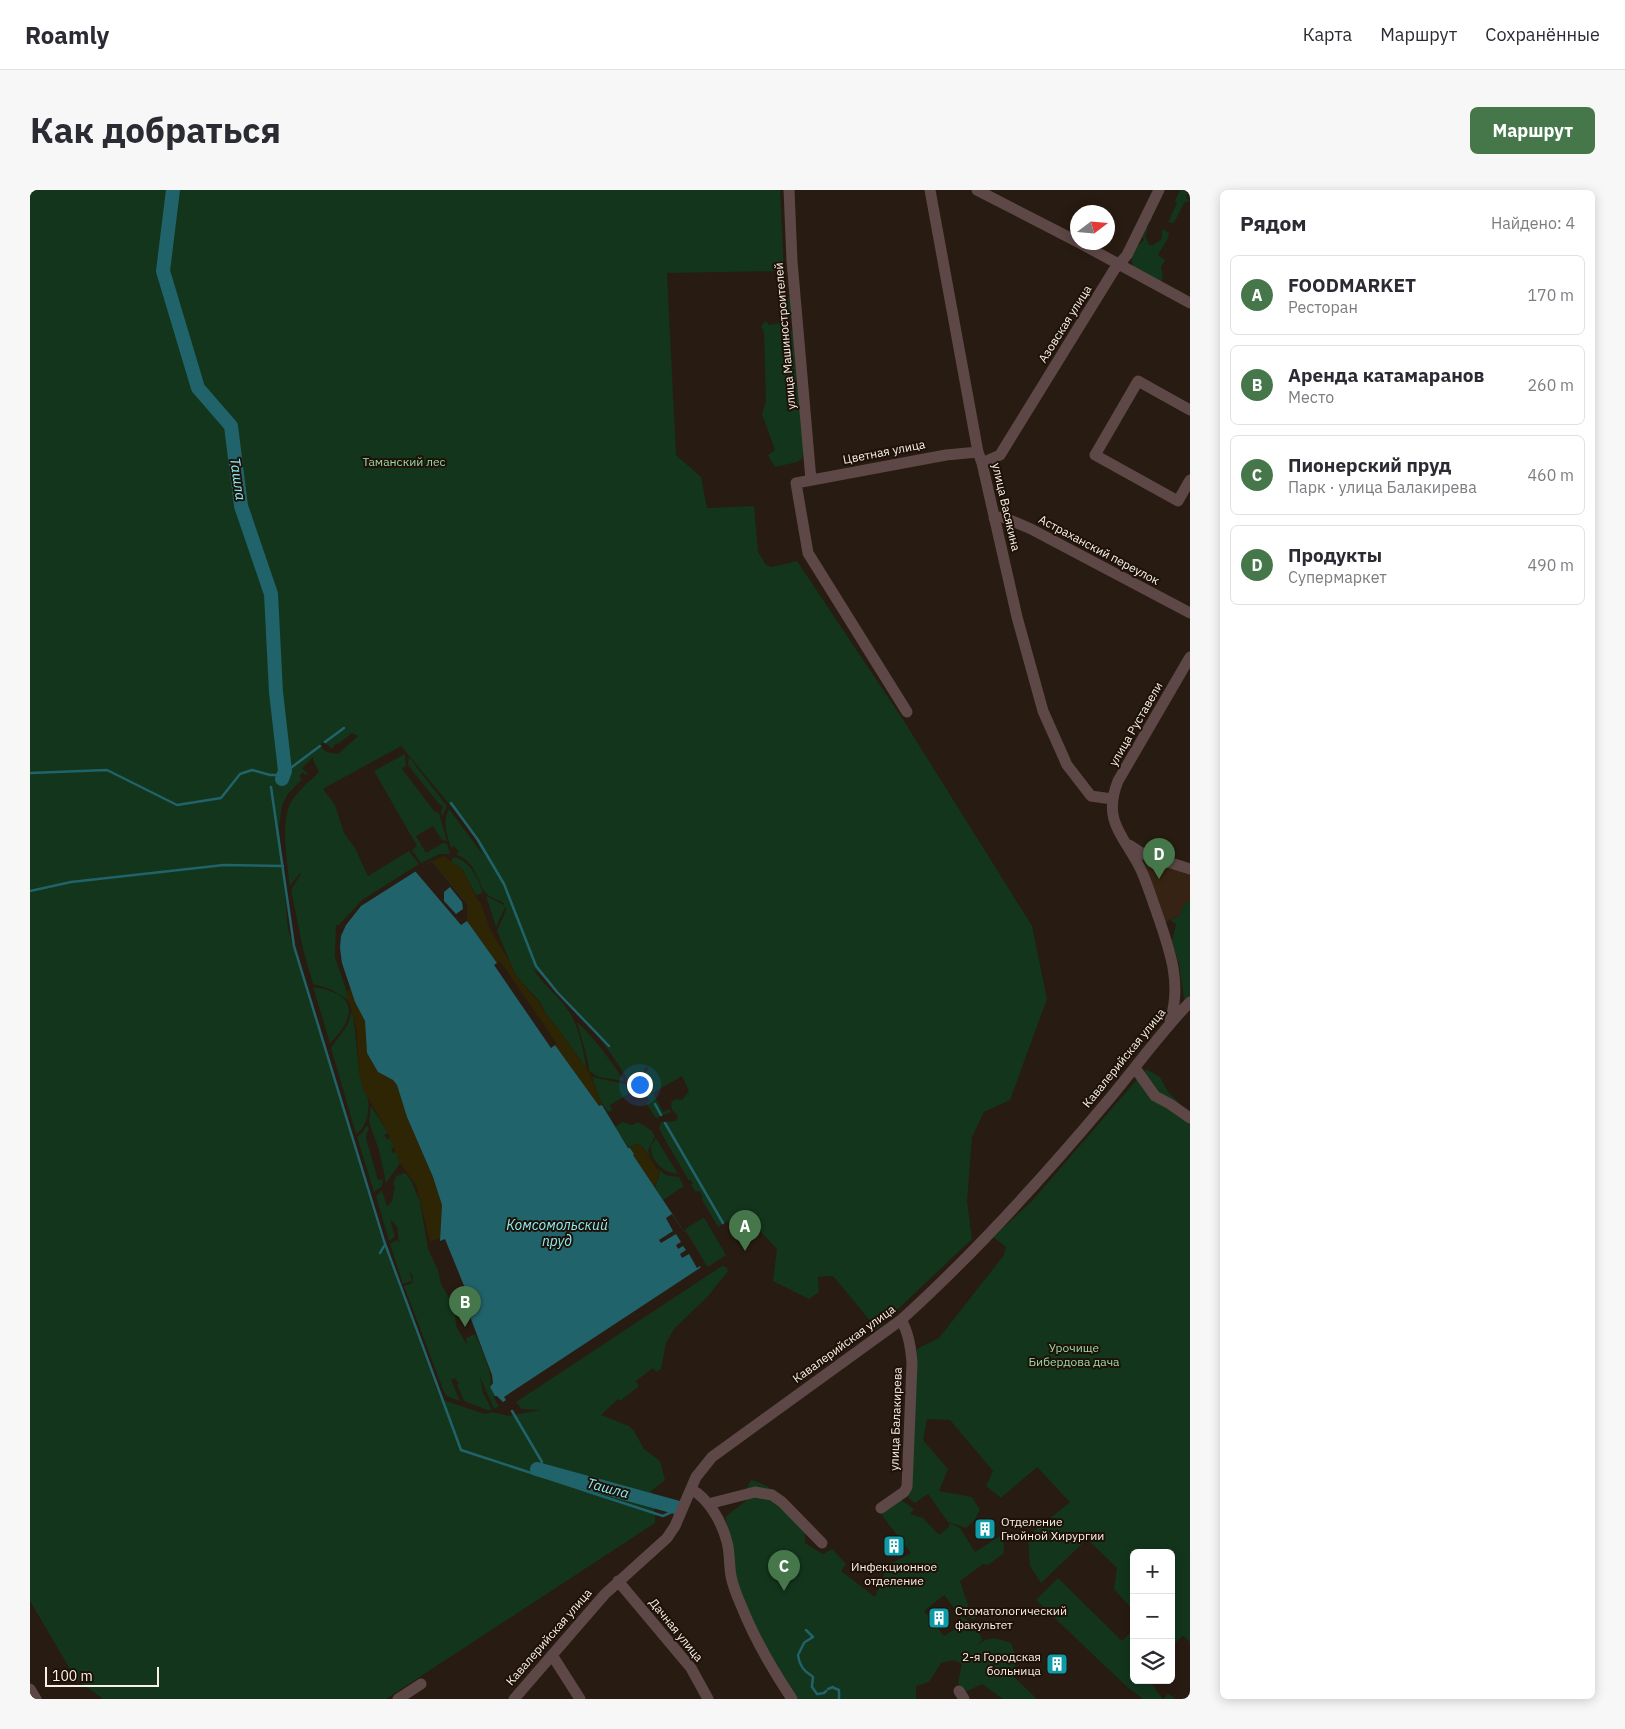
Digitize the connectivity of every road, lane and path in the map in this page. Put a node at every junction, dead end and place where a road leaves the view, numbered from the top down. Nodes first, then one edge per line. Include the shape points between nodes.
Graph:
1 (789, 190) edge
2 (930, 190) edge
3 (978, 190) edge
4 (1159, 190) edge
5 (1070, 238) edge
6 (1093, 250) edge
7 (1120, 265) junction
8 (1190, 303) edge
9 (1190, 410) edge
10 (978, 452) junction
11 (982, 463) junction
12 (811, 480) junction
13 (1190, 480) edge
14 (994, 518) junction
15 (1190, 613) edge
16 (1190, 657) edge
17 (907, 712) dead end
18 (1112, 803) junction
19 (1126, 842) junction
20 (1190, 869) edge
21 (1190, 1002) edge
22 (1170, 1022) junction
23 (1135, 1068) junction
24 (1190, 1118) edge
25 (901, 1320) junction
26 (691, 1489) junction
27 (708, 1504) junction
28 (881, 1508) dead end
29 (822, 1543) dead end
30 (618, 1581) junction
31 (552, 1655) junction
32 (421, 1684) dead end
33 (30, 1690) edge
34 (36, 1699) edge
35 (398, 1699) edge
36 (514, 1699) edge
37 (580, 1699) edge
38 (708, 1699) edge
39 (792, 1699) edge

1 - 12 street, улица Машиностроителей
2 - 10 street, улица Васякина
3 - 5 street
4 - 7 street, Азовская улица
6 - 7 street
7 - 8 street
7 - 11 street, Азовская улица via 1000,455
9 - 13 street via 1138,381 1095,455 1178,502
10 - 11 street, улица Васякина
10 - 12 street, Цветная улица
11 - 14 street, улица Васякина
12 - 17 street, Цветная улица via 796,483 808,553
14 - 15 street, Астраханский переулок via 1003,517 1031,529
14 - 18 street, улица Васякина via 1017,617 1054,739 1067,765 1091,796
16 - 18 street, улица Руставели via 1118,781
18 - 19 street via 1115,823
19 - 20 street via 1143,854
19 - 22 street via 1143,873 1174,964 1176,997
21 - 22 street, Кавалерийская улица
22 - 23 street, Кавалерийская улица
23 - 24 street via 1155,1096
23 - 25 street, Кавалерийская улица via 1009,1213
25 - 26 street, Кавалерийская улица via 722,1447 700,1469
25 - 28 street, улица Балакирева via 907,1332 912,1364 907,1487
26 - 27 street
26 - 30 street, Кавалерийская улица via 667,1538
27 - 29 street via 755,1492 772,1495
27 - 39 street via 728,1543 732,1579 748,1623
30 - 31 street, Кавалерийская улица
30 - 38 street, Дачная улица via 691,1668
31 - 36 street, Кавалерийская улица
31 - 37 street
32 - 35 street
33 - 34 street

